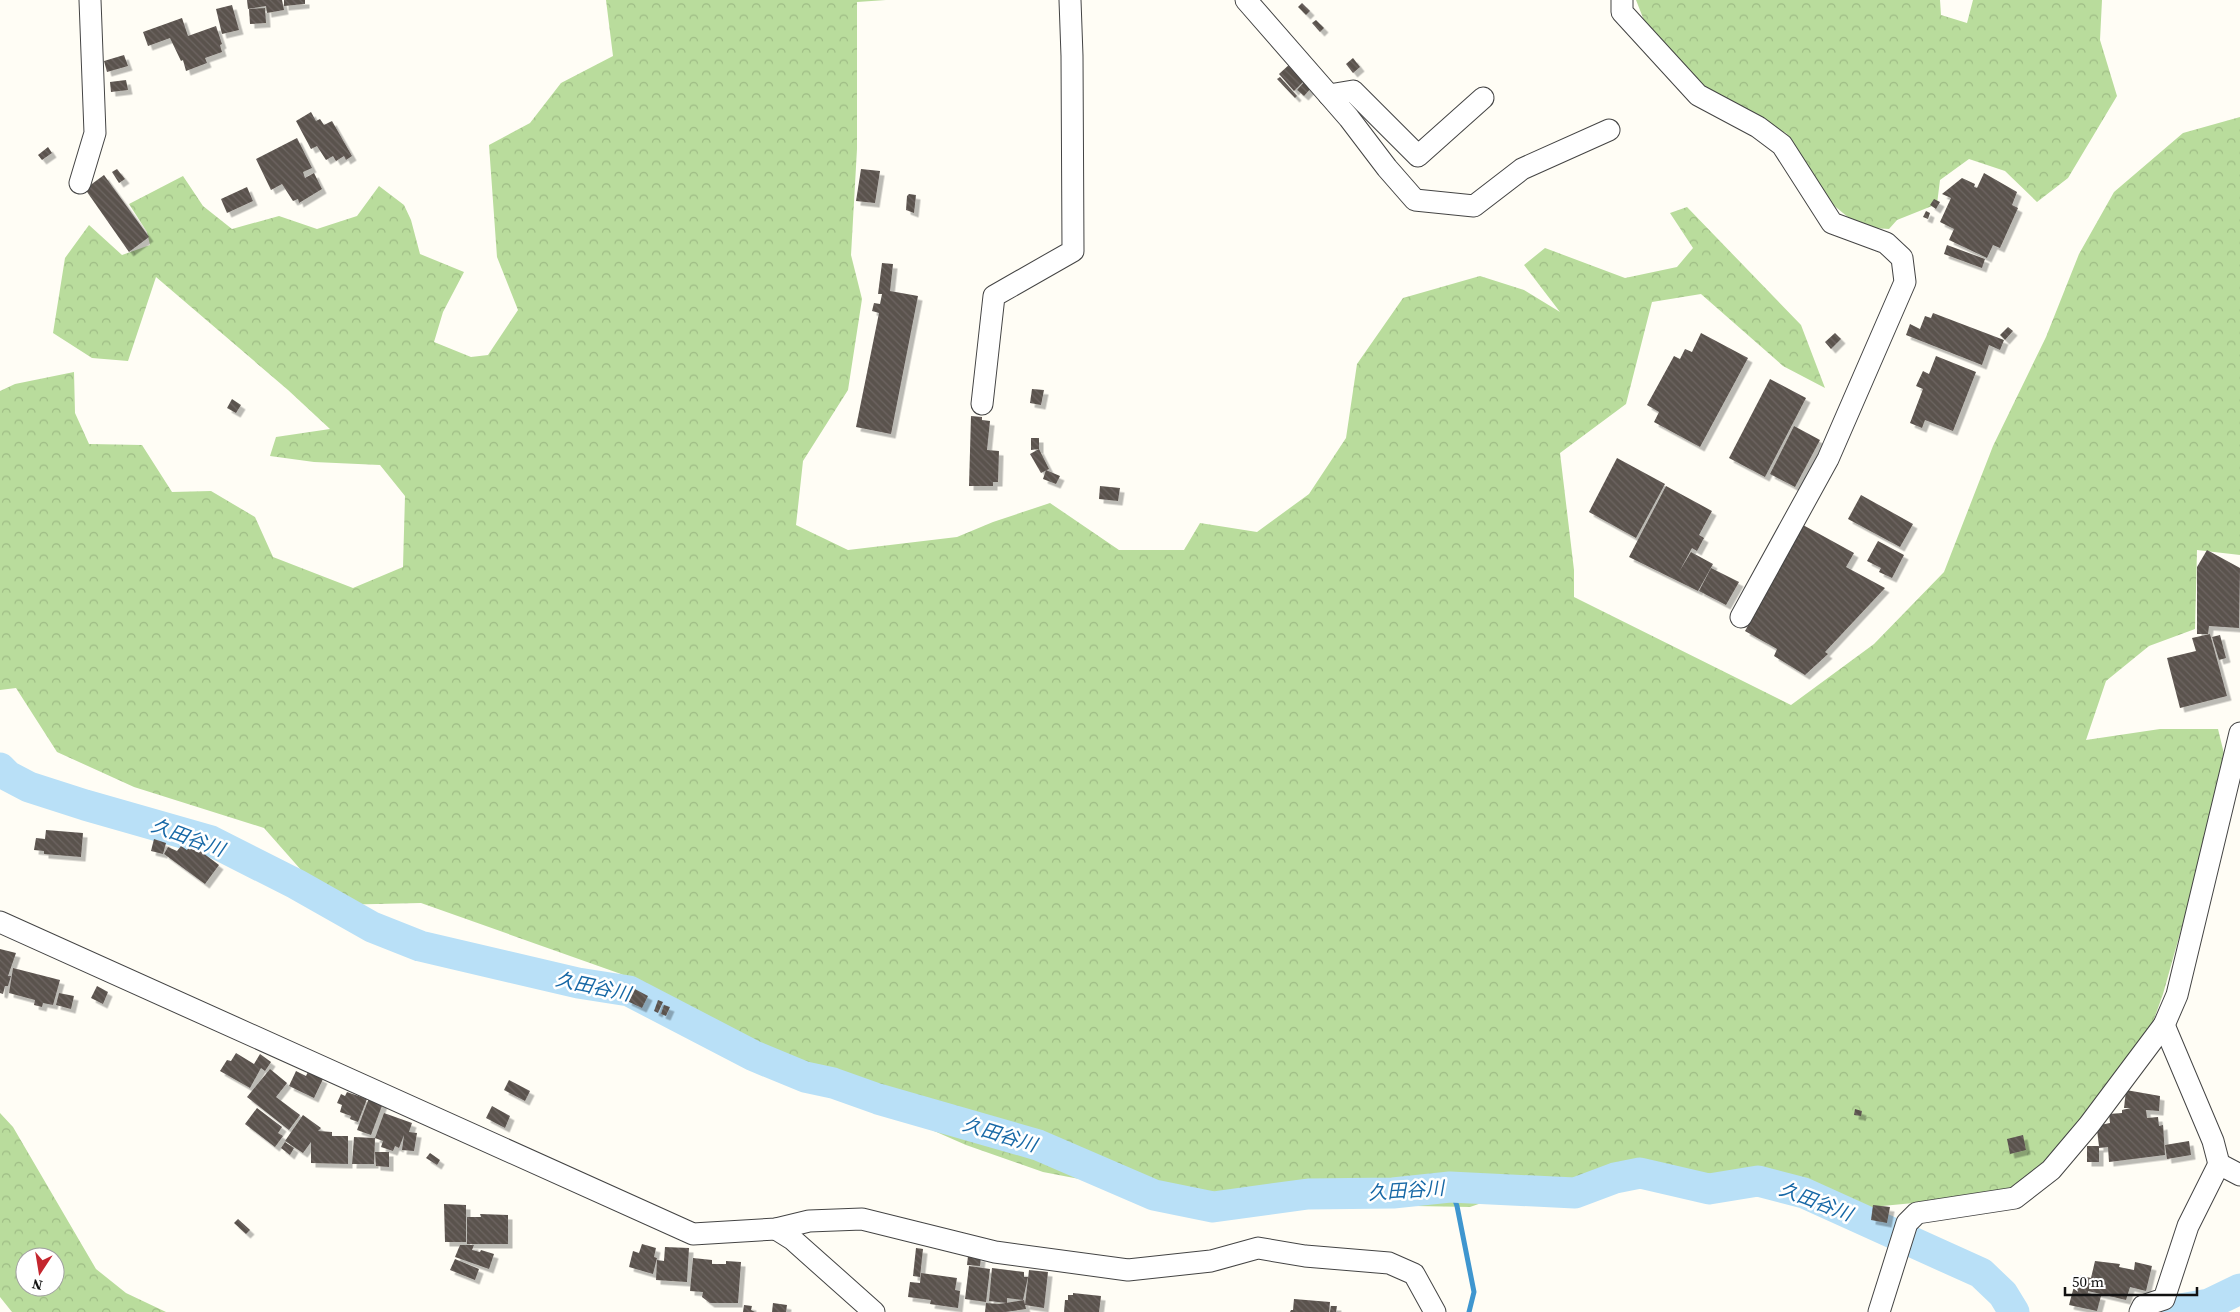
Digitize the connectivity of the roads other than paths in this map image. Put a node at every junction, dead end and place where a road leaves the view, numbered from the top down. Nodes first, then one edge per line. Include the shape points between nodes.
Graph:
1 (90, 0) edge
2 (1070, 0) edge
3 (1246, 0) edge
4 (1622, 0) edge
5 (1329, 95) junction
6 (1483, 98) dead end
7 (1609, 130) dead end
8 (80, 183) dead end
9 (982, 404) dead end
10 (1741, 617) dead end
11 (2240, 733) edge
12 (0, 922) edge
13 (2164, 1025) junction
14 (2219, 1164) junction
15 (2240, 1175) edge
16 (776, 1229) junction
17 (874, 1312) edge
18 (1435, 1312) edge
19 (1879, 1312) edge
20 (2140, 1312) edge

1 - 8 street via 95,132
2 - 9 street via 1073,251 994,296
3 - 5 street
4 - 10 street via 1622,12 1698,95 1758,126 1782,146 1832,223 1886,243 1902,258 1905,282 1828,459
5 - 6 street via 1353,91 1418,156
5 - 7 street via 1415,200 1474,206 1522,169
11 - 13 street via 2177,995
12 - 16 street via 693,1234
13 - 14 street via 2213,1141
13 - 19 street via 2051,1170 2015,1198 1917,1213 1907,1222
14 - 15 street
14 - 20 street via 2188,1226 2164,1299 2144,1306
16 - 17 street
16 - 18 street via 809,1221 862,1220 995,1252 1128,1270 1212,1261 1258,1248 1305,1256 1389,1262 1414,1274

